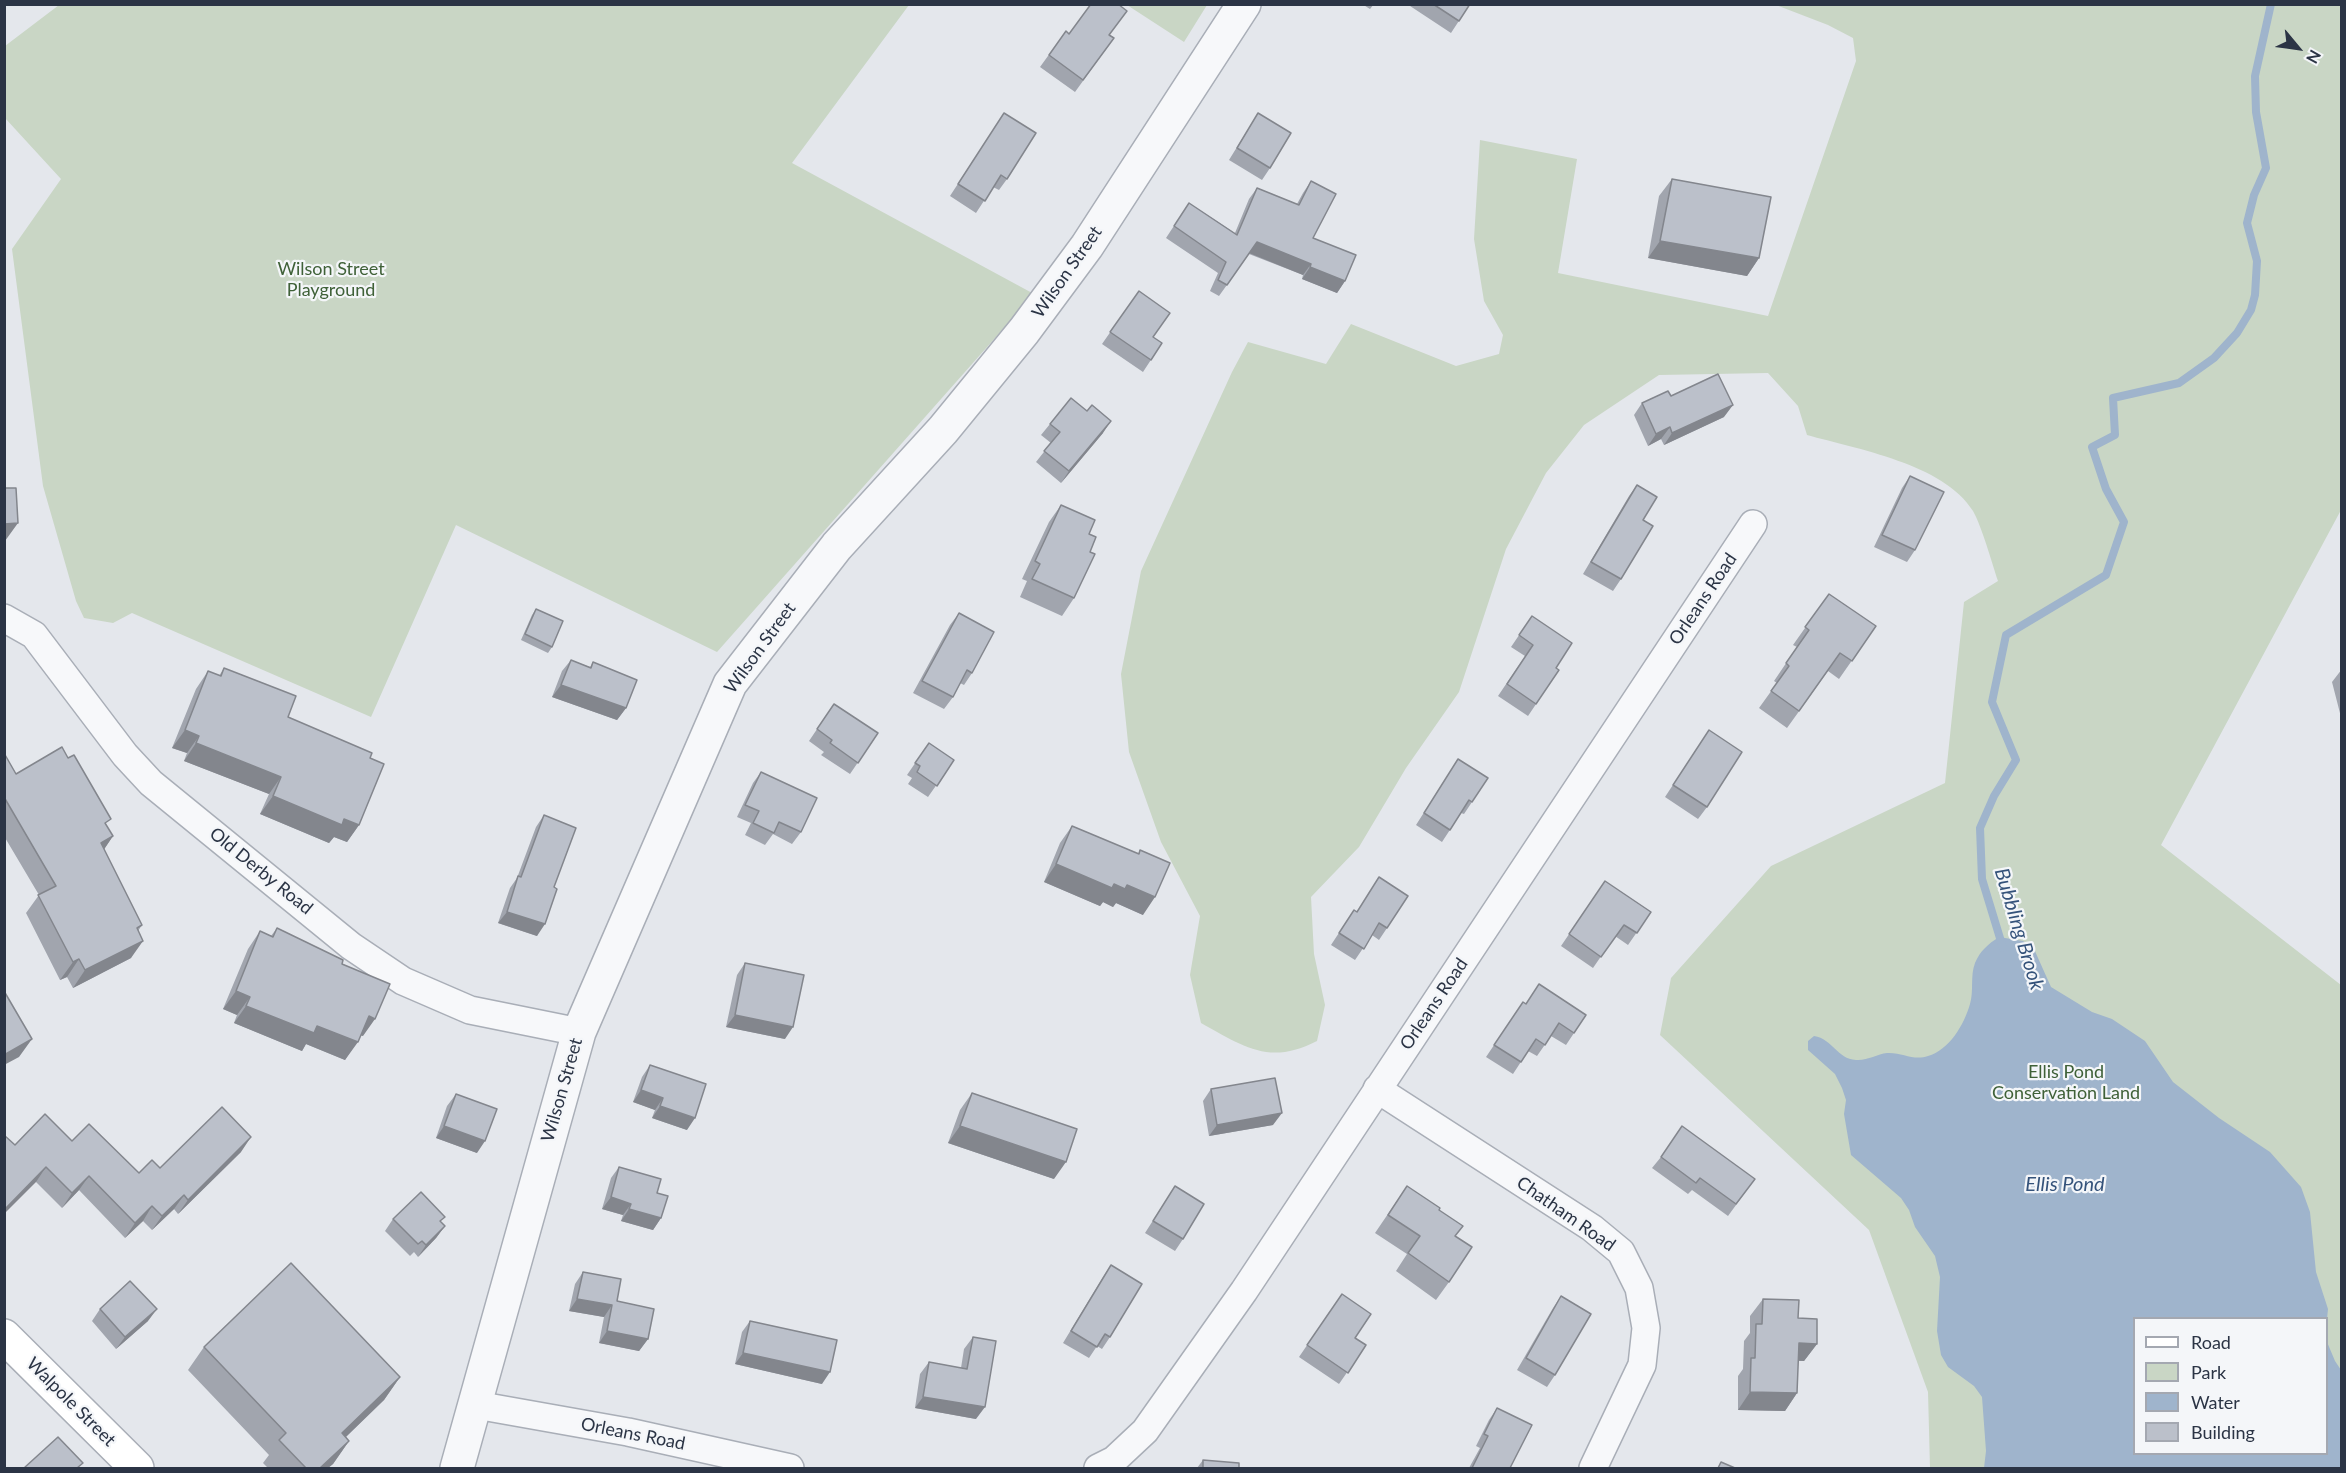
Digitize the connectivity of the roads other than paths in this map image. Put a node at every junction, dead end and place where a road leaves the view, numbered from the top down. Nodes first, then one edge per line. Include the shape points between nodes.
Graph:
1 (1244, 4) edge
2 (1753, 524) dead end
3 (4, 618) edge
4 (579, 1032) junction
5 (1377, 1089) junction
6 (4, 1336) edge
7 (476, 1406) junction
8 (137, 1468) edge
9 (457, 1468) edge
10 (790, 1468) edge
11 (1098, 1468) edge
12 (1593, 1468) edge

1 - 4 street, Wilson Street via 1087,246 1024,331 944,430 837,546 730,684
2 - 5 street, Orleans Road
3 - 4 street, Old Derby Road via 34,636 150,783 361,954 403,981 471,1010
4 - 7 street, Wilson Street
5 - 11 street, Orleans Road via 1244,1292 1145,1431 1114,1460
5 - 12 street, Chatham Road via 1592,1228 1621,1252 1639,1288 1646,1328 1642,1365
6 - 8 main road, Walpole Street
7 - 9 street, Wilson Street
7 - 10 street, Orleans Road via 628,1432

